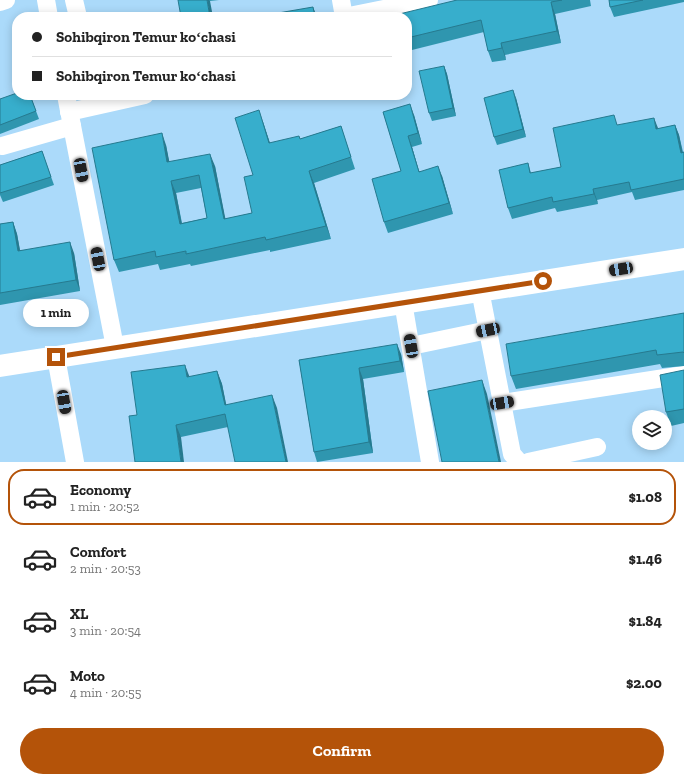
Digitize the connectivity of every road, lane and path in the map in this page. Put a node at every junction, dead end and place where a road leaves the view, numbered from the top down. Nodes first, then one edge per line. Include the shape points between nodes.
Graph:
1 (6, 0) edge
2 (46, 0) edge
3 (74, 0) edge
4 (341, 0) edge
5 (430, 0) edge
6 (0, 2) edge
7 (48, 12) edge
8 (77, 12) edge
9 (343, 12) edge
10 (369, 12) edge
11 (94, 100) edge
12 (69, 111) edge
13 (2, 146) dead end
14 (684, 259) edge
15 (480, 290) junction
16 (403, 302) junction
17 (488, 330) junction
18 (411, 346) junction
19 (115, 348) junction
20 (56, 357) junction
21 (0, 366) edge
22 (684, 375) edge
23 (502, 403) junction
24 (597, 447) dead end
25 (75, 462) edge
26 (430, 462) edge
27 (519, 462) edge
28 (528, 462) edge

1 - 6 street
2 - 7 street
3 - 8 street
4 - 9 street
5 - 10 street
11 - 12 street
12 - 13 street
12 - 19 street
14 - 15 main road
15 - 16 main road
15 - 17 street
16 - 18 street
16 - 19 main road
17 - 18 street
17 - 23 street
18 - 26 street
19 - 20 main road
20 - 21 main road
20 - 25 street
22 - 23 street
23 - 27 street via 512,454
24 - 28 street

